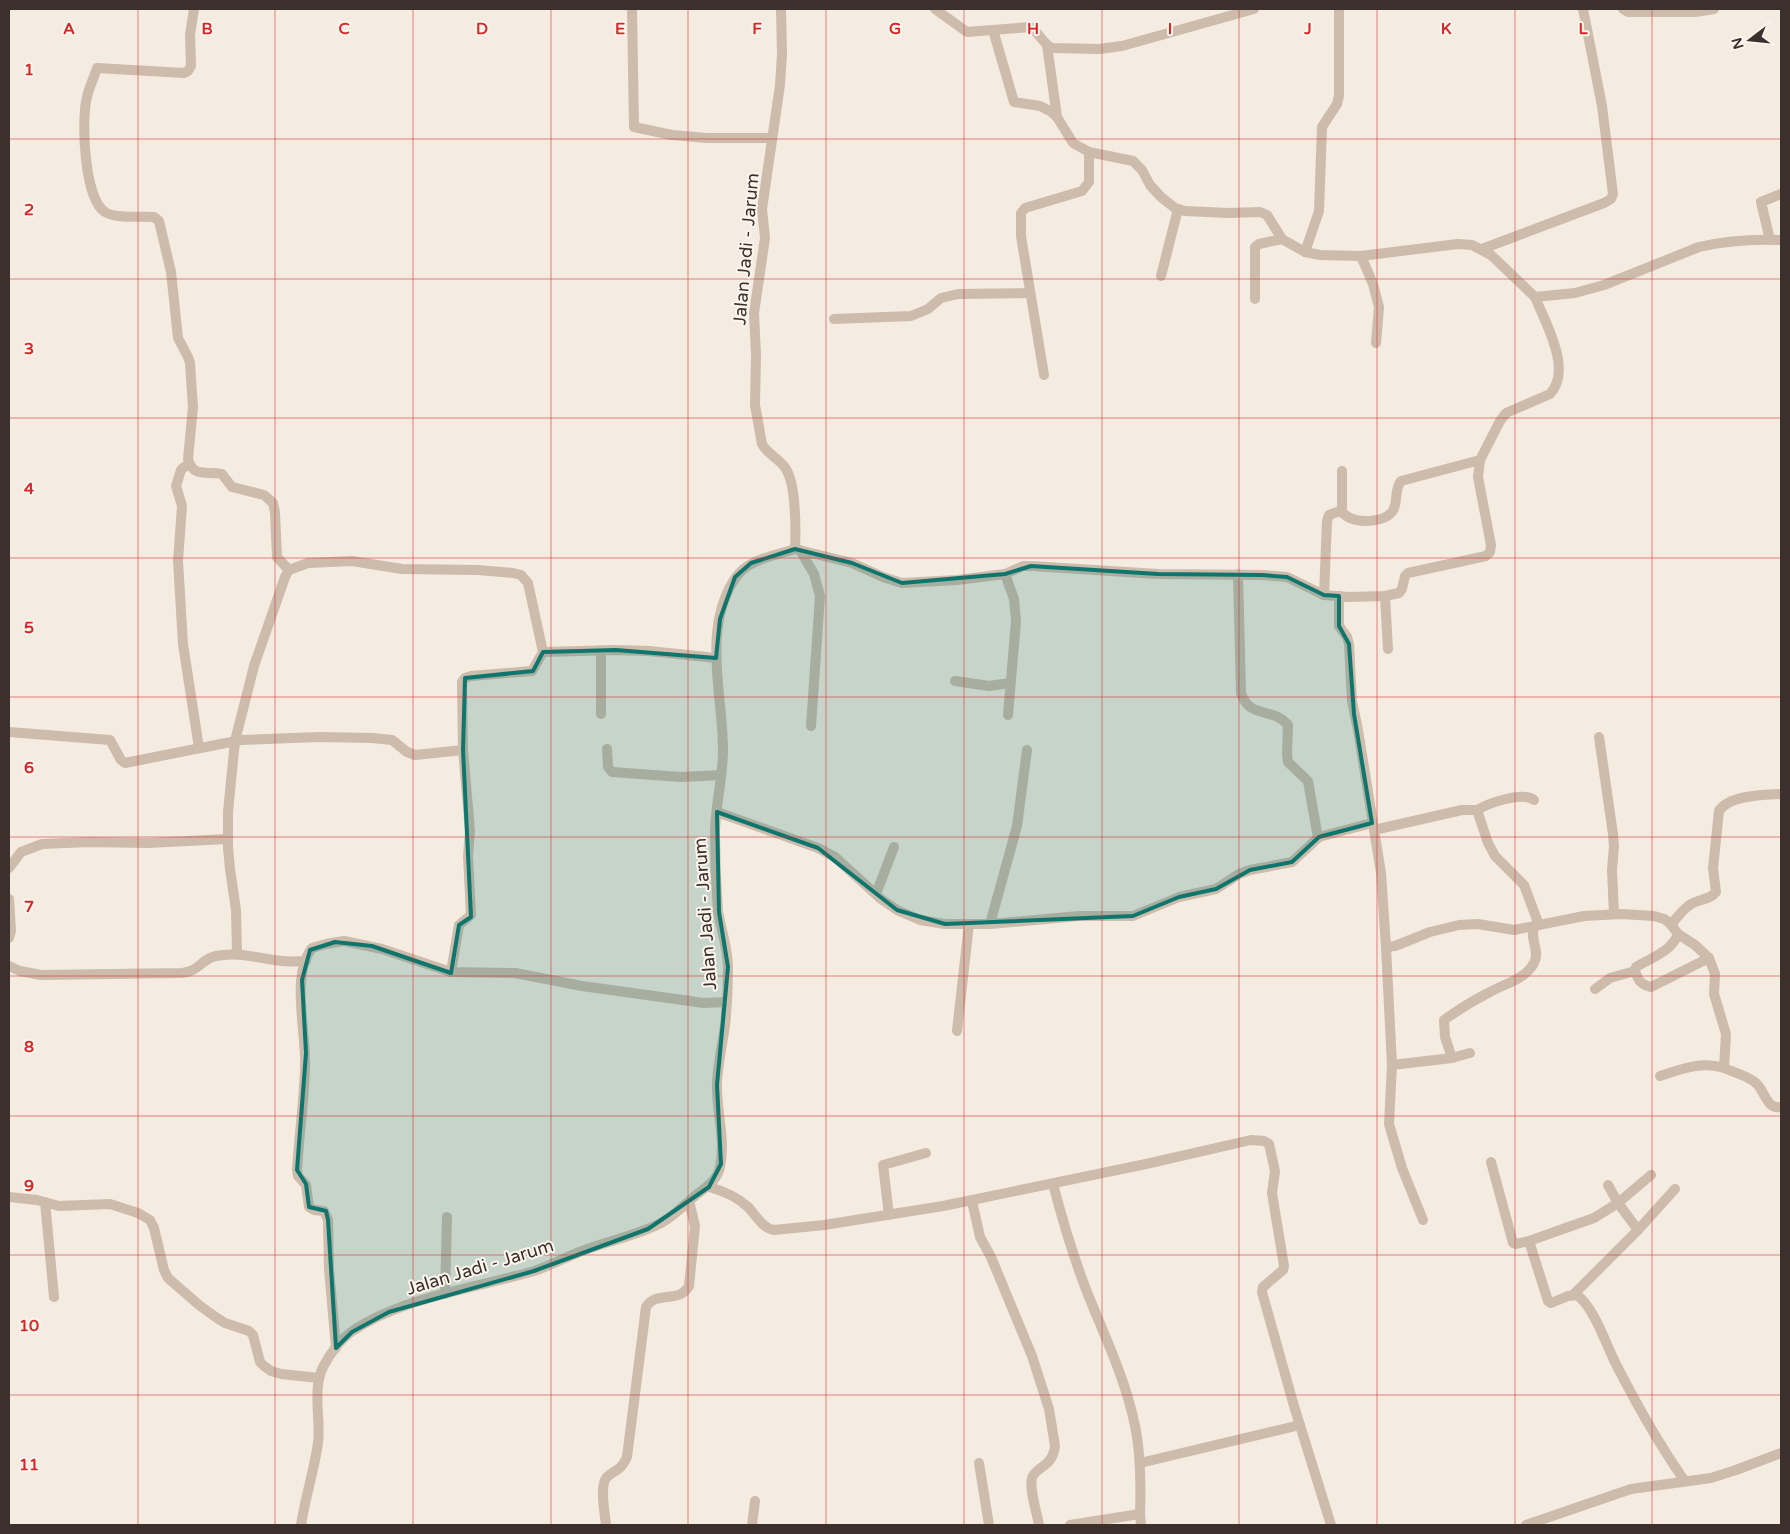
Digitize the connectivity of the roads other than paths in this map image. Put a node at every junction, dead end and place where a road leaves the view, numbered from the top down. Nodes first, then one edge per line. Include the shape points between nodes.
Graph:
1 (194, 9) edge
2 (632, 9) edge
3 (781, 9) edge
4 (935, 9) edge
5 (1254, 9) edge
6 (1339, 9) edge
7 (1583, 9) edge
8 (1622, 9) edge
9 (1714, 9) edge
10 (993, 30) junction
11 (1047, 45) junction
12 (1057, 117) junction
13 (772, 138) junction
14 (1089, 152) junction
15 (1781, 194) edge
16 (1178, 209) junction
17 (1282, 240) junction
18 (1770, 240) junction
19 (1781, 240) edge
20 (1482, 249) junction
21 (1305, 252) junction
22 (1361, 256) junction
23 (1161, 276) dead end
24 (1030, 294) junction
25 (1535, 297) junction
26 (1255, 299) dead end
27 (834, 319) dead end
28 (1376, 343) dead end
29 (1044, 374) dead end
30 (1480, 460) junction
31 (190, 465) junction
32 (1342, 471) dead end
33 (1340, 511) junction
34 (798, 549) junction
35 (289, 570) junction
36 (1005, 574) junction
37 (1238, 574) junction
38 (1324, 595) junction
39 (1340, 596) junction
40 (1385, 596) junction
41 (601, 650) junction
42 (1388, 650) dead end
43 (543, 652) junction
44 (716, 658) junction
45 (955, 681) dead end
46 (1010, 684) junction
47 (601, 714) dead end
48 (1008, 715) dead end
49 (811, 726) dead end
50 (9, 732) edge
51 (1599, 737) dead end
52 (235, 741) junction
53 (199, 748) junction
54 (607, 749) dead end
55 (463, 750) junction
56 (1027, 750) dead end
57 (721, 775) junction
58 (1781, 794) edge
59 (1534, 800) dead end
60 (1477, 810) junction
61 (717, 812) junction
62 (1373, 827) junction
63 (1318, 838) junction
64 (228, 839) junction
65 (894, 847) dead end
66 (9, 868) edge
67 (876, 894) junction
68 (9, 899) edge
69 (1614, 914) junction
70 (969, 924) junction
71 (990, 924) junction
72 (1537, 925) junction
73 (1671, 925) junction
74 (1678, 934) junction
75 (9, 938) edge
76 (1386, 947) junction
77 (237, 954) junction
78 (1708, 958) junction
79 (306, 960) junction
80 (9, 966) edge
81 (1634, 971) junction
82 (451, 972) junction
83 (1595, 989) dead end
84 (727, 1002) junction
85 (957, 1031) dead end
86 (1470, 1053) dead end
87 (1452, 1058) junction
88 (1392, 1065) junction
89 (1724, 1068) junction
90 (1660, 1076) dead end
91 (1781, 1107) edge
92 (926, 1154) dead end
93 (1491, 1162) dead end
94 (1651, 1175) dead end
95 (1052, 1184) junction
96 (1608, 1185) dead end
97 (709, 1187) junction
98 (1675, 1189) dead end
99 (9, 1197) edge
100 (689, 1201) junction
101 (972, 1201) junction
102 (45, 1202) junction
103 (1618, 1203) junction
104 (888, 1215) junction
105 (447, 1217) dead end
106 (1423, 1220) dead end
107 (1638, 1230) junction
108 (1528, 1240) junction
109 (445, 1294) junction
110 (1573, 1295) junction
111 (54, 1297) dead end
112 (336, 1348) junction
113 (319, 1378) junction
114 (1300, 1425) junction
115 (1781, 1453) edge
116 (979, 1463) dead end
117 (1140, 1463) junction
118 (1684, 1480) junction
119 (755, 1501) dead end
120 (1140, 1514) junction
121 (301, 1525) edge
122 (606, 1525) edge
123 (752, 1525) edge
124 (990, 1525) edge
125 (1039, 1525) edge
126 (1070, 1525) edge
127 (1141, 1525) edge
128 (1331, 1525) edge
129 (1526, 1525) edge

1 - 31 street via 190,35 191,66 188,71 97,68 86,98 83,128 89,173 100,208 111,215 154,217 159,221 171,272 178,338 190,363 193,407
2 - 13 street via 634,127 707,138
3 - 13 street, Jalan Jadi - Jarum via 780,85
4 - 10 street via 967,32
5 - 11 street via 1122,46 1099,49
6 - 21 street via 1339,96 1322,127 1319,211
7 - 20 street via 1602,106 1611,199
8 - 9 street via 1628,12 1695,12
10 - 11 street via 1030,27
10 - 12 street via 1012,100 1017,104 1040,106
11 - 12 street
12 - 14 street via 1072,143
13 - 34 street, Jalan Jadi - Jarum via 762,209 764,246 755,304 755,405 762,444 782,463 790,477
14 - 16 street via 1133,161 1161,198
14 - 24 street via 1089,182 1082,191 1025,208 1021,213 1021,236
15 - 18 street via 1761,202
16 - 17 street via 1260,212 1271,220
16 - 23 street
17 - 21 street
17 - 26 street via 1255,247
18 - 19 street
18 - 25 street via 1713,243 1604,285 1575,293
20 - 22 street via 1458,244
20 - 25 street
21 - 22 street
22 - 28 street via 1379,307
24 - 27 street via 958,294 941,298 928,310 911,316
24 - 29 street
25 - 30 street via 1558,358 1554,390 1506,413
30 - 33 street via 1401,481 1395,493 1393,511 1382,519 1351,518
30 - 40 street via 1478,477 1491,545 1489,553 1408,573 1401,592
31 - 35 street via 198,472 222,474 232,487 264,495 270,500 275,512 277,557
31 - 53 street via 181,470 176,486 182,506 178,570 183,644
32 - 33 street
33 - 38 street via 1329,516 1327,521
34 - 36 street via 852,563 902,583
34 - 44 street, Jalan Jadi - Jarum via 751,563 735,577 720,619
34 - 49 street via 814,574 820,596
35 - 43 street via 320,562 352,561 402,569 513,573 528,583
35 - 52 street via 254,666
36 - 37 street via 1023,566 1158,574
36 - 46 street via 1014,599 1016,621
37 - 38 street via 1287,577
37 - 63 street via 1244,704 1283,719 1288,725 1288,762 1308,781
38 - 39 street
39 - 40 street
39 - 62 street via 1339,626 1349,644 1352,701
40 - 42 street
41 - 43 street
41 - 44 street
41 - 47 street
43 - 55 street via 532,670 471,676 463,680
44 - 57 street, Jalan Jadi - Jarum via 723,751
45 - 46 street via 989,686
46 - 48 street
50 - 53 street via 110,740 126,763
51 - 69 street via 1613,834
52 - 53 street
52 - 55 street via 362,738 392,740 415,755
52 - 64 street
54 - 57 street via 608,767 612,772 681,777
55 - 82 street via 470,831 471,916 459,925
56 - 71 street via 1017,826
57 - 61 street, Jalan Jadi - Jarum
58 - 73 street via 1756,796 1723,805 1718,811 1713,868 1716,892 1691,904
59 - 60 street via 1527,796 1517,797
60 - 62 street
60 - 72 street via 1495,856 1524,885
61 - 67 street via 818,848 835,857
61 - 84 street, Jalan Jadi - Jarum via 715,860 718,912 727,951
62 - 63 street
62 - 76 street via 1381,873
63 - 71 street via 1292,862 1250,870 1216,888 1179,897 1133,916 1079,916
64 - 66 street via 42,844 21,852
64 - 77 street
65 - 67 street
67 - 70 street via 897,910 920,920
68 - 75 street
69 - 72 street
69 - 73 street via 1654,916
70 - 71 street
70 - 85 street
72 - 76 street via 1518,930 1478,924 1459,925
72 - 87 street via 1533,930 1536,961 1531,968 1444,1020
73 - 74 street
74 - 78 street
74 - 81 street via 1671,947
76 - 88 street
77 - 79 street via 282,961
77 - 80 street via 211,958 193,971 182,973 41,974
78 - 81 street via 1651,987 1641,984
78 - 89 street via 1715,974 1714,994 1726,1034
79 - 82 street via 310,950 316,946 344,942 382,948
79 - 112 street via 301,996 305,1069 297,1170 306,1185 309,1207 324,1211 328,1220
81 - 83 street via 1610,978
82 - 84 street via 515,973 703,1003
84 - 97 street, Jalan Jadi - Jarum via 717,1085 720,1164
86 - 87 street
87 - 88 street
88 - 106 street via 1390,1124 1395,1147
89 - 90 street via 1708,1064 1691,1066
89 - 91 street via 1756,1083 1772,1106
92 - 104 street via 883,1166
93 - 108 street via 1513,1243
94 - 103 street
95 - 101 street
95 - 114 street via 1250,1140 1268,1143 1275,1171 1272,1193 1284,1266 1262,1292
95 - 117 street via 1130,1407
96 - 103 street
97 - 100 street, Jalan Jadi - Jarum
97 - 104 street via 728,1192 768,1229 774,1230
98 - 107 street
99 - 102 street
100 - 109 street, Jalan Jadi - Jarum via 648,1229 581,1251 534,1271
100 - 122 street via 695,1226 689,1286 681,1294 655,1298 646,1307 627,1457 622,1467 608,1476 603,1485
101 - 104 street
101 - 125 street via 980,1238 1032,1356 1049,1409 1054,1452 1049,1462 1032,1478
102 - 111 street
102 - 113 street via 59,1206 110,1204 150,1220 168,1278 198,1305 226,1324 249,1331 260,1362 270,1371
103 - 107 street
103 - 108 street via 1594,1218
105 - 109 street
107 - 110 street
108 - 110 street via 1548,1301
109 - 112 street, Jalan Jadi - Jarum via 378,1318 352,1332
110 - 118 street via 1587,1304 1616,1366 1660,1445
112 - 113 street, Jalan Jadi - Jarum
113 - 121 street, Jalan Jadi - Jarum via 317,1446
114 - 117 street
114 - 128 street
115 - 118 street via 1711,1478
116 - 124 street
117 - 120 street
118 - 129 street via 1631,1489
119 - 123 street
120 - 126 street
120 - 127 street

